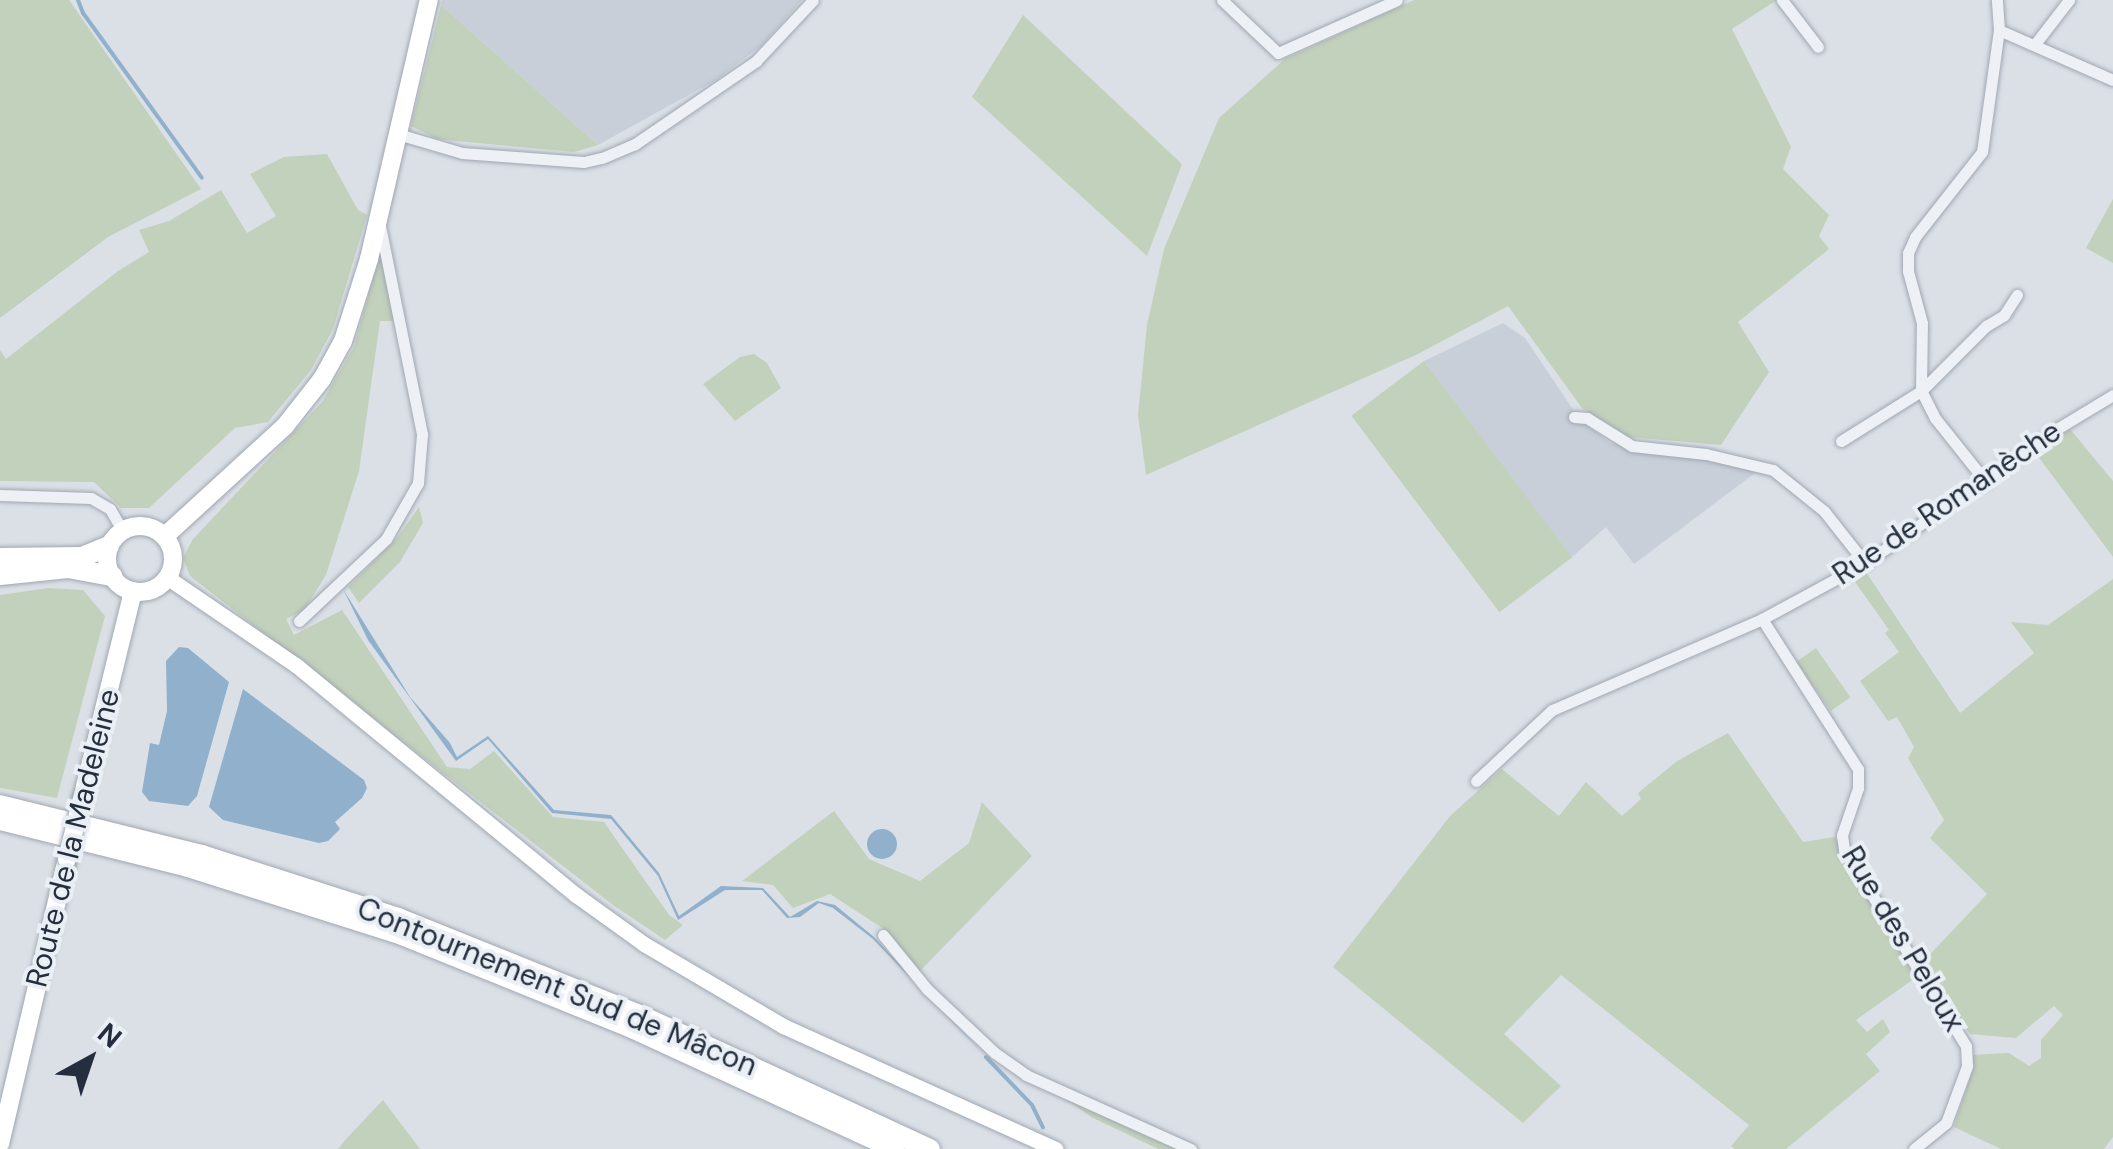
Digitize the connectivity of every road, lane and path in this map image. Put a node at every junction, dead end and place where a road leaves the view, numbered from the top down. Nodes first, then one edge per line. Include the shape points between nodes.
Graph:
1 (429, 0) edge
2 (813, 0) edge
3 (1222, 0) edge
4 (1396, 0) edge
5 (1782, 0) edge
6 (1997, 0) edge
7 (2069, 0) edge
8 (1999, 30) junction
9 (2036, 44) junction
10 (1818, 47) dead end
11 (2113, 80) edge
12 (398, 134) junction
13 (379, 221) junction
14 (2017, 295) dead end
15 (1921, 391) junction
16 (2113, 396) edge
17 (1574, 417) dead end
18 (1841, 441) dead end
19 (1986, 482) junction
20 (0, 495) edge
21 (165, 536) junction
22 (116, 538) junction
23 (0, 558) edge
24 (1866, 563) junction
25 (0, 575) edge
26 (112, 576) junction
27 (168, 578) junction
28 (133, 591) junction
29 (1762, 620) junction
30 (300, 621) dead end
31 (1476, 781) dead end
32 (0, 805) edge
33 (0, 820) edge
34 (883, 935) dead end
35 (0, 1144) edge
36 (895, 1149) edge
37 (930, 1149) edge
38 (1055, 1149) edge
39 (1191, 1149) edge
40 (1914, 1149) edge

1 - 12 main road
2 - 12 street via 756,61 635,144 602,158 462,153
3 - 4 street via 1278,53
5 - 10 street
6 - 8 street
7 - 9 street
8 - 9 street
8 - 15 street via 1982,152 1908,253 1922,323
9 - 11 street
12 - 13 main road
13 - 21 main road via 358,303 322,379 264,447
13 - 30 street via 422,434 418,483 386,539
14 - 15 street
15 - 18 street
15 - 19 street
16 - 19 street, Rue de Romanèche
17 - 24 street via 1588,418 1632,446 1773,470 1824,511
19 - 24 street, Rue de Romanèche
20 - 22 street via 92,498 110,509
21 - 22 main road via 145,525
21 - 27 main road via 174,552
22 - 23 highway via 82,556
22 - 26 main road via 107,564
24 - 29 street, Rue de Romanèche
25 - 26 highway via 68,568
26 - 28 main road
27 - 28 main road via 153,590
27 - 38 main road via 297,666 576,896 644,944 783,1026
28 - 35 main road, Route de la Madeleine, bridge
29 - 31 street, Rue de Romanèche via 1562,706
29 - 40 street, Rue des Peloux via 1858,768 1844,850 1966,1046 1954,1108 1944,1126
32 - 37 highway, Contournement Sud de Mâcon via 202,855 423,927 644,1017
33 - 36 highway, Contournement Sud de Mâcon via 188,866 428,945
34 - 39 street via 928,989 1010,1064 1049,1088

